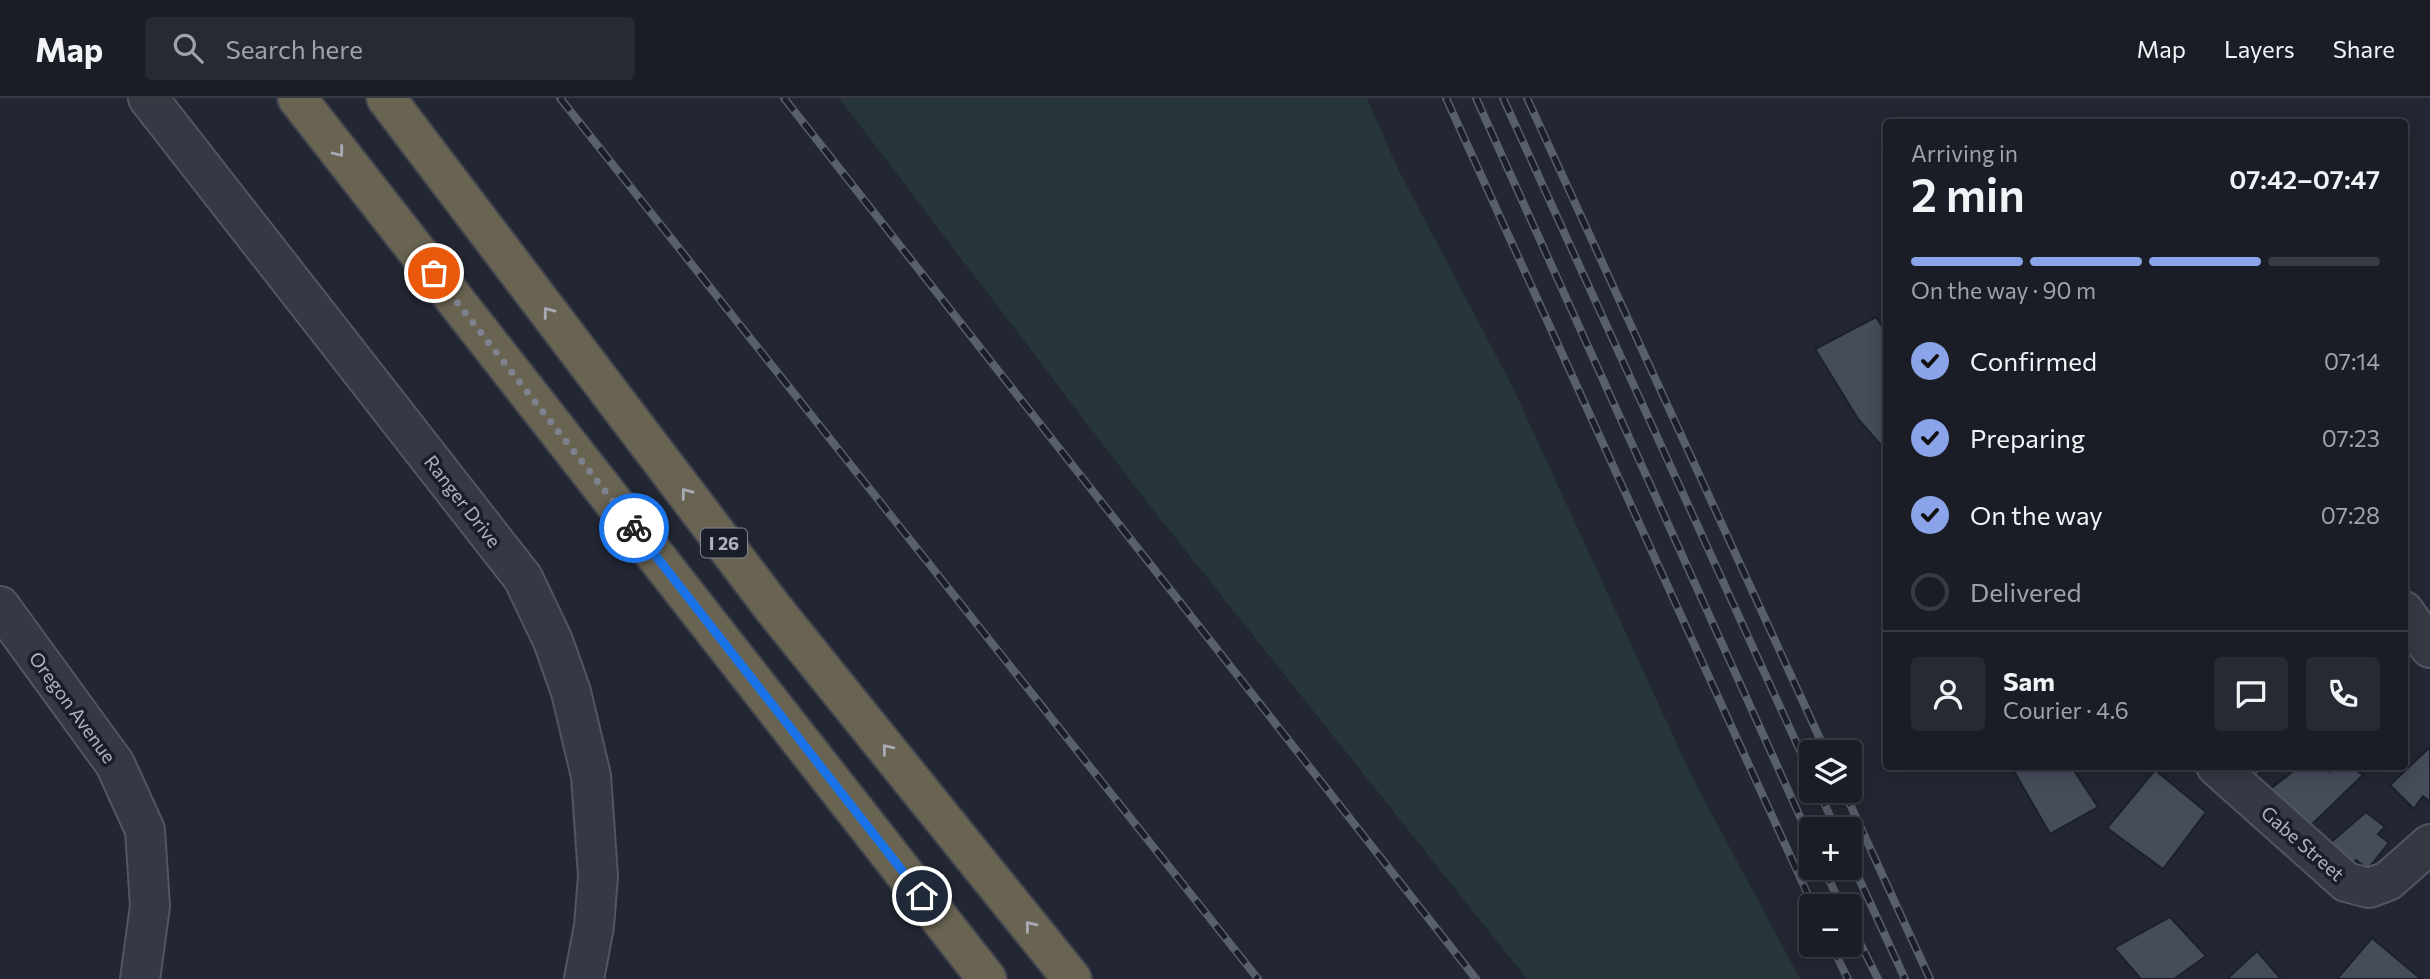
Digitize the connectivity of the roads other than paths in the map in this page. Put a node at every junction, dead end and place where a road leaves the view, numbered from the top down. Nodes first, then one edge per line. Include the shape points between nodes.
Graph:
1 (148, 98) edge
2 (297, 98) edge
3 (386, 98) edge
4 (0, 606) edge
5 (2408, 617) edge
6 (2430, 648) edge
7 (2220, 770) edge
8 (2430, 845) edge
9 (140, 979) edge
10 (584, 979) edge
11 (987, 979) edge
12 (1072, 979) edge

1 - 10 street, Ranger Drive via 523,578 571,692 591,776 598,876
2 -> 11 highway
12 -> 3 highway, I 26 via 773,608
4 - 9 street, Oregon Avenue via 115,764 145,830 150,906
5 - 6 street
7 - 8 street, Gabe Street via 2346,883 2369,888 2388,881

